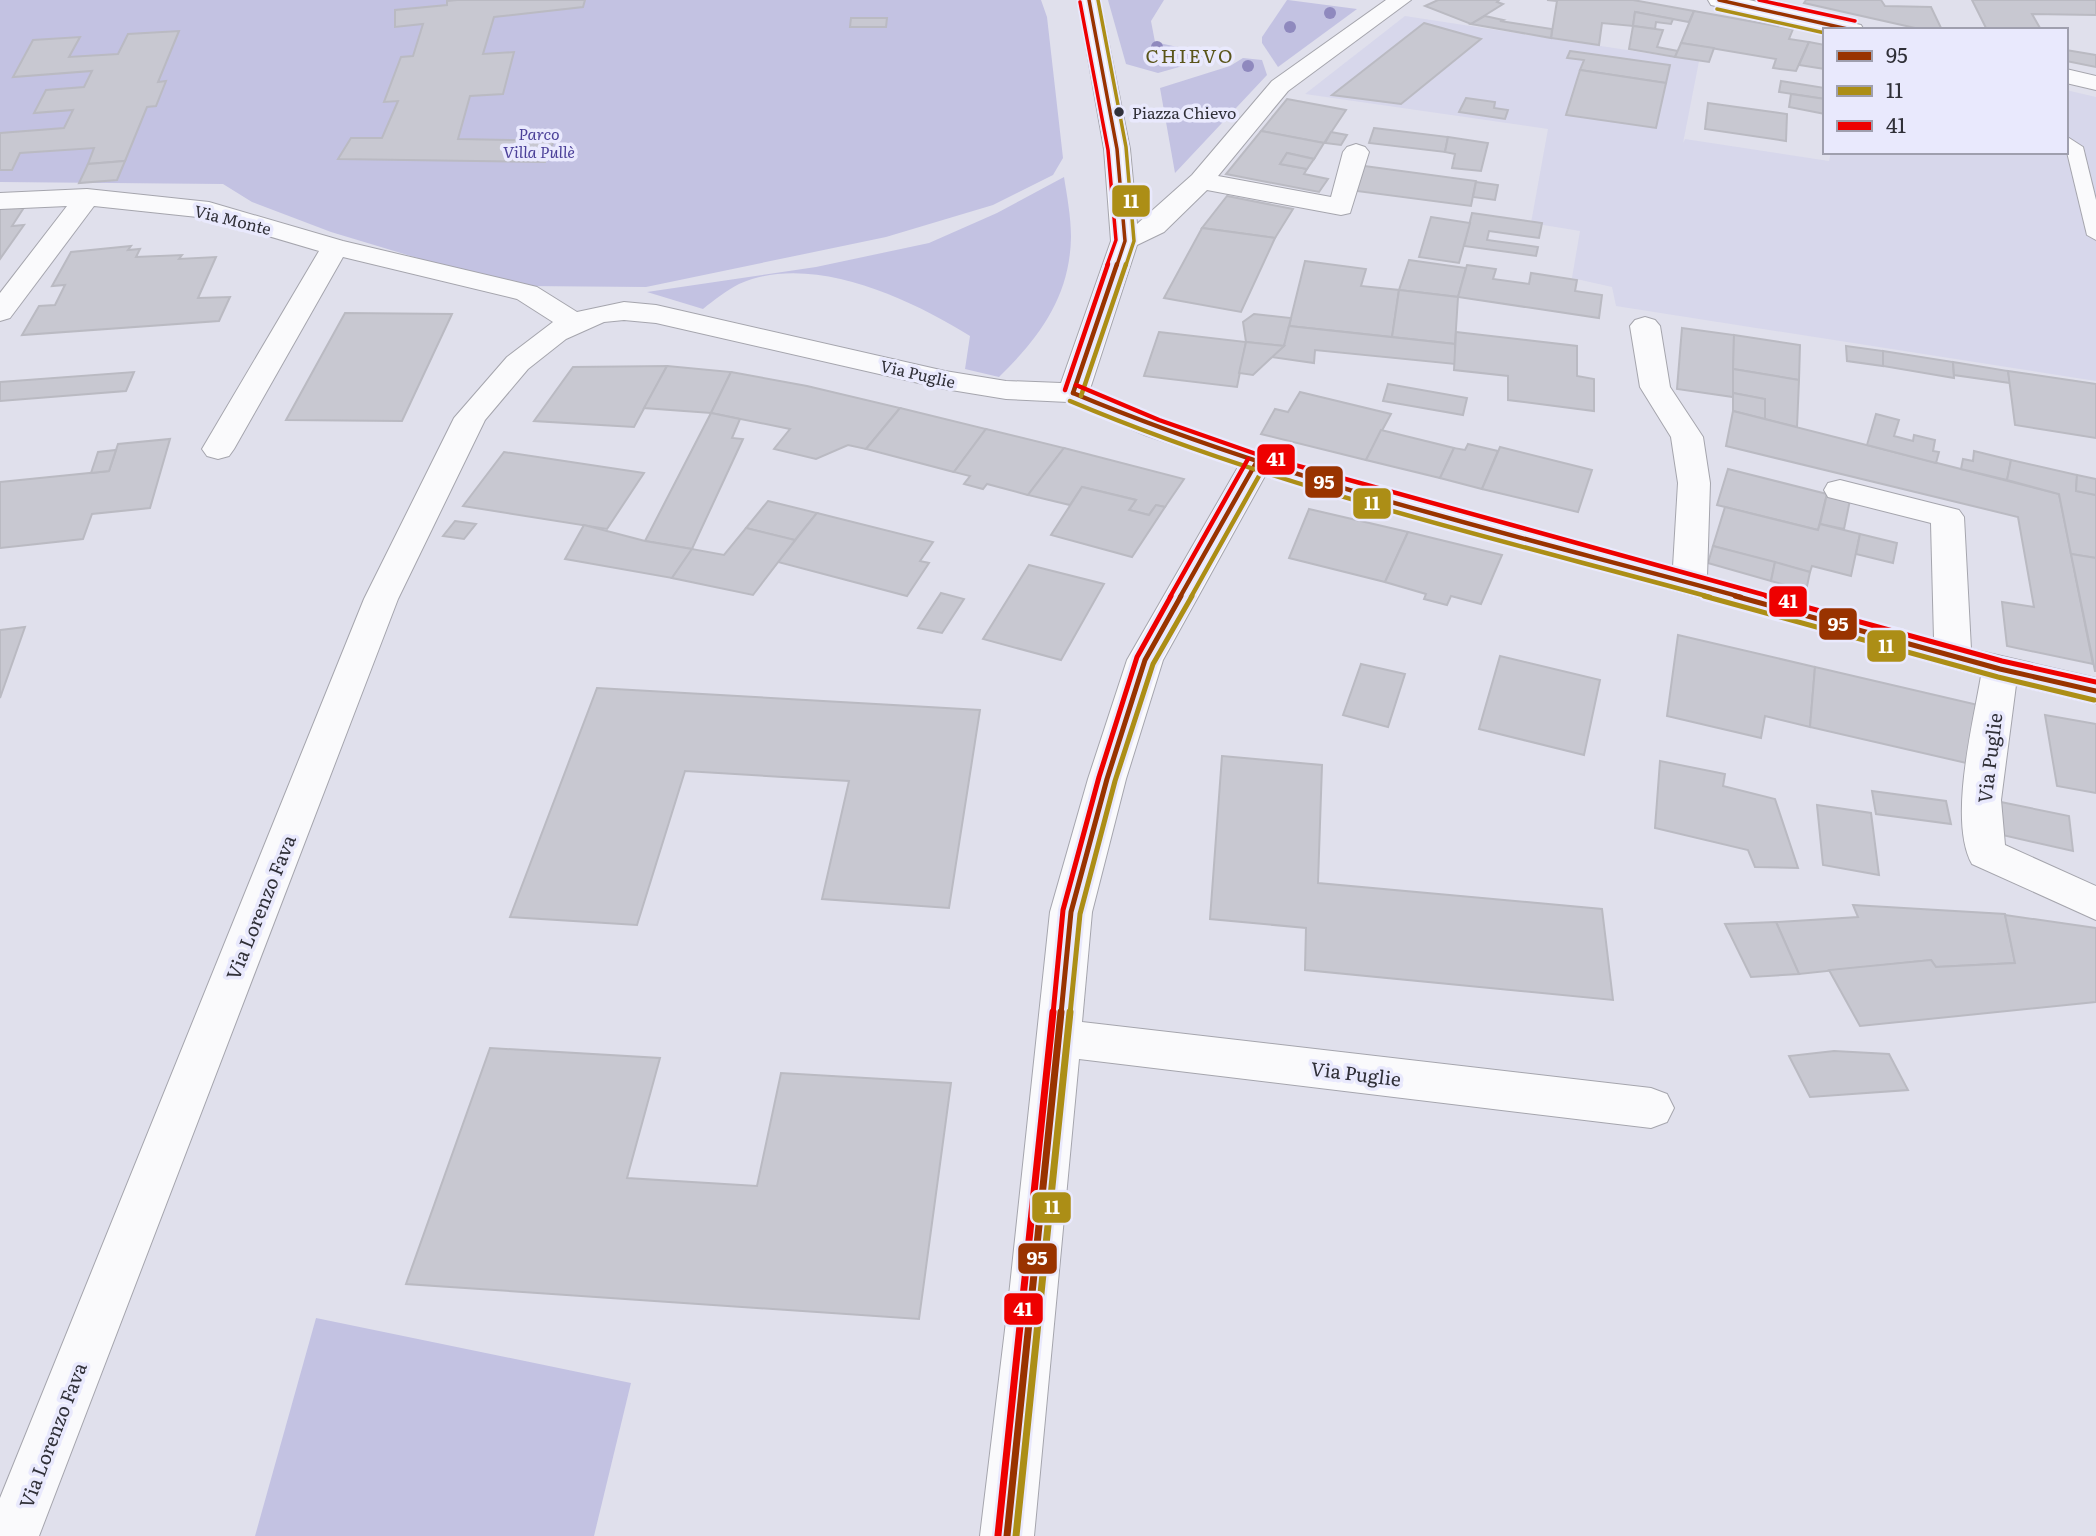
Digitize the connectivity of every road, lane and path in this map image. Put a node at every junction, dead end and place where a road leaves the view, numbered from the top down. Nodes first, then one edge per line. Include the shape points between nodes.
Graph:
1 (1089, 0) edge
2 (1401, 0) edge
3 (1719, 0) edge
4 (1844, 28) edge
5 (2068, 76) edge
6 (2096, 83) edge
7 (2068, 142) edge
8 (1356, 152) dead end
9 (1201, 181) junction
10 (87, 197) junction
11 (0, 201) edge
12 (2096, 235) edge
13 (1125, 241) junction
14 (335, 247) junction
15 (0, 312) edge
16 (573, 322) junction
17 (1645, 326) dead end
18 (1073, 393) junction
19 (218, 449) dead end
20 (1256, 463) junction
21 (1840, 490) dead end
22 (1690, 582) junction
23 (1953, 656) junction
24 (2000, 669) junction
25 (2096, 691) edge
26 (2096, 904) edge
27 (1060, 1038) junction
28 (1651, 1108) dead end
29 (12, 1536) edge
30 (1007, 1536) edge

1 - 13 street via 1117,149
2 - 9 street via 1280,86
3 - 4 street
5 - 6 street
7 - 12 lane via 2075,147
8 - 9 street via 1341,207
9 - 13 street via 1154,226
10 - 11 street, Via Monte
10 - 14 street, Via Monte via 209,210
10 - 15 street
13 - 18 street
14 - 16 street, Via Monte via 527,293
14 - 19 street
16 - 18 street, Via Puglie via 622,311 656,314 945,380 1006,390
16 - 29 street, Via Lorenzo Fava via 527,355 470,418 381,599
17 - 22 street via 1655,387 1687,437 1694,483
18 - 20 street, Via Puglie
20 - 22 street, Via Puglie
20 - 27 street via 1145,660 1071,912
21 - 23 street via 1947,517
22 - 23 street, Via Puglie
23 - 24 street, Via Puglie
24 - 25 street, Via Puglie
24 - 26 street, Via Puglie via 1981,800 1986,853
27 - 28 street, Via Puglie
27 - 30 street

